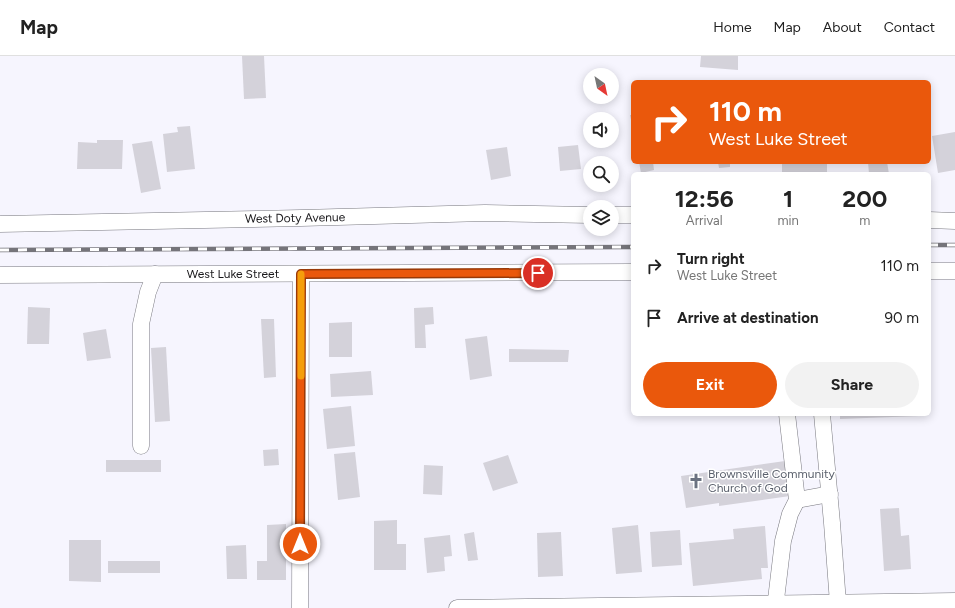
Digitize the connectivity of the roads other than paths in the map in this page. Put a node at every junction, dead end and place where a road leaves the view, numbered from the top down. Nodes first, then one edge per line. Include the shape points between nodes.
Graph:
1 (583, 214) edge
2 (619, 215) edge
3 (631, 215) edge
4 (931, 220) edge
5 (955, 221) edge
6 (0, 224) edge
7 (931, 271) edge
8 (955, 271) edge
9 (631, 272) edge
10 (155, 274) junction
11 (301, 274) junction
12 (0, 275) edge
13 (787, 416) edge
14 (822, 416) edge
15 (141, 446) dead end
16 (830, 494) junction
17 (797, 500) junction
18 (955, 601) edge
19 (838, 603) junction
20 (925, 605) edge
21 (775, 606) edge
22 (300, 608) edge
23 (458, 608) edge

1 - 6 street, West Doty Avenue via 485,213
2 - 3 street
4 - 5 street
7 - 8 street
9 - 11 street, West Luke Street
10 - 11 street, West Luke Street
10 - 12 street, West Luke Street
10 - 15 street via 141,324
11 - 22 street
13 - 17 street
14 - 16 street
16 - 17 street
16 - 19 street
17 - 21 street via 790,514 783,541
18 - 20 street
19 - 20 street
19 - 21 street
21 - 23 street

